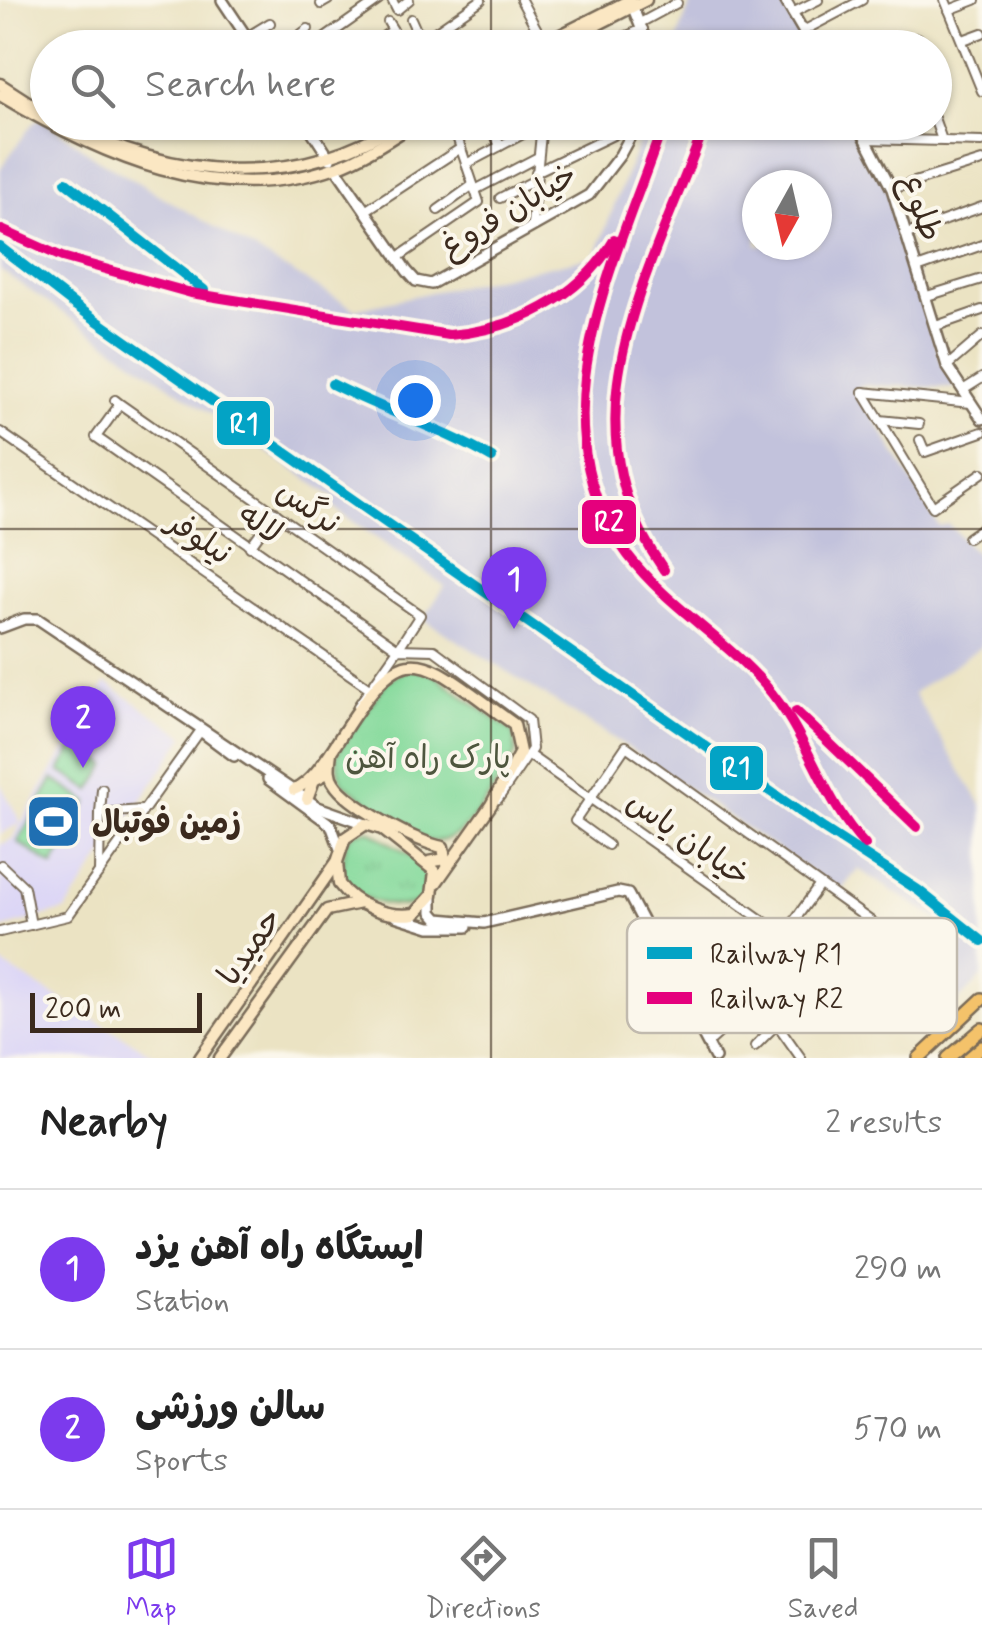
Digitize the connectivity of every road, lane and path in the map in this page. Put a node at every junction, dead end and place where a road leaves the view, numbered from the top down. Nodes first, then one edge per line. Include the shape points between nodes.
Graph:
1 (222, 0) edge
2 (379, 0) edge
3 (392, 0) edge
4 (410, 0) edge
5 (481, 0) edge
6 (521, 0) edge
7 (646, 0) edge
8 (784, 0) edge
9 (818, 0) edge
10 (862, 0) edge
11 (974, 0) edge
12 (631, 2) edge
13 (678, 3) dead end
14 (947, 5) edge
15 (792, 13) junction
16 (412, 19) dead end
17 (388, 22) dead end
18 (270, 23) dead end
19 (641, 26) junction
20 (243, 30) edge
21 (260, 30) edge
22 (336, 30) edge
23 (392, 30) edge
24 (416, 30) edge
25 (441, 30) edge
26 (537, 30) edge
27 (575, 30) edge
28 (634, 30) edge
29 (643, 30) edge
30 (802, 30) edge
31 (805, 30) edge
32 (982, 33) edge
33 (963, 40) junction
34 (0, 84) edge
35 (982, 91) edge
36 (0, 95) edge
37 (30, 103) edge
38 (30, 112) edge
39 (80, 140) edge
40 (98, 140) edge
41 (317, 140) edge
42 (371, 140) edge
43 (380, 140) edge
44 (458, 140) edge
45 (497, 140) edge
46 (510, 140) edge
47 (538, 140) edge
48 (605, 140) edge
49 (627, 140) edge
50 (867, 140) edge
51 (942, 140) edge
52 (982, 142) edge
53 (500, 146) junction
54 (461, 148) junction
55 (538, 157) junction
56 (982, 161) edge
57 (333, 163) junction
58 (466, 164) junction
59 (536, 176) junction
60 (474, 187) junction
61 (892, 189) junction
62 (500, 198) dead end
63 (982, 207) edge
64 (438, 210) dead end
65 (366, 211) junction
66 (532, 224) junction
67 (907, 234) junction
68 (982, 245) edge
69 (397, 258) junction
70 (918, 268) junction
71 (982, 278) edge
72 (926, 296) junction
73 (982, 310) edge
74 (936, 326) junction
75 (982, 336) edge
76 (948, 366) junction
77 (982, 378) edge
78 (964, 390) junction
79 (118, 402) joint
80 (972, 403) junction
81 (982, 419) edge
82 (880, 420) junction
83 (920, 424) dead end
84 (0, 432) edge
85 (982, 432) edge
86 (920, 440) dead end
87 (982, 473) edge
88 (275, 512) junction
89 (982, 528) edge
90 (968, 538) dead end
91 (250, 547) junction
92 (0, 628) edge
93 (398, 649) junction
94 (368, 687) junction
95 (356, 710) junction
96 (202, 730) junction
97 (331, 751) junction
98 (529, 755) junction
99 (329, 772) junction
100 (102, 789) dead end
101 (294, 790) junction
102 (590, 798) junction
103 (307, 800) junction
104 (491, 805) junction
105 (142, 810) junction
106 (100, 813) junction
107 (366, 824) junction
108 (472, 834) junction
109 (608, 845) dead end
110 (442, 847) junction
111 (340, 850) junction
112 (337, 862) junction
113 (429, 862) junction
114 (0, 865) edge
115 (99, 873) junction
116 (819, 886) junction
117 (434, 889) junction
118 (319, 891) junction
119 (360, 903) junction
120 (328, 910) junction
121 (384, 912) junction
122 (641, 918) edge
123 (759, 918) edge
124 (797, 918) edge
125 (866, 918) edge
126 (484, 923) junction
127 (31, 925) junction
128 (0, 932) edge
129 (982, 999) edge
130 (957, 1022) edge
131 (982, 1030) edge
132 (703, 1033) edge
133 (718, 1033) edge
134 (768, 1033) edge
135 (783, 1033) edge
136 (946, 1033) edge
137 (708, 1042) junction
138 (755, 1046) dead end
139 (982, 1047) edge
140 (798, 1057) edge
141 (200, 1058) edge
142 (220, 1058) edge
143 (715, 1058) edge
144 (919, 1058) edge
145 (948, 1058) edge
146 (968, 1058) edge

1 - 20 street
2 - 22 street
3 - 4 street via 396,10
5 - 25 street
6 - 26 street
7 - 12 main road
8 - 15 street
9 - 15 street
10 - 31 street
11 - 14 street
12 - 19 street
12 - 27 main road
13 - 19 street
14 - 33 street
15 - 30 street
16 - 24 street
17 - 23 street
18 - 21 street
19 - 28 street
19 - 29 street
32 - 33 street
33 - 35 street
34 - 37 main road
36 - 38 main road
39 - 57 main road via 191,177 258,179
40 - 57 main road via 189,168 256,171
41 - 57 street
42 - 57 main road
43 - 57 main road
44 - 54 street
45 - 53 street
46 - 53 street
47 - 55 street
48 - 59 street
49 - 66 street, خیابان فروغ via 597,189
50 - 61 street, طلوع
51 - 52 street
53 - 58 street
54 - 58 street
54 - 65 street
55 - 59 street
55 - 60 street
56 - 61 street
57 - 65 street
58 - 60 street
59 - 62 street
59 - 66 street
60 - 64 street
60 - 69 street via 479,202
61 - 67 street, طلوع
63 - 67 street
65 - 69 street
66 - 69 street, خیابان فروغ via 431,284 416,281
67 - 70 street, طلوع
68 - 70 street
70 - 72 street, طلوع
71 - 72 street
72 - 74 street, طلوع
73 - 74 street
74 - 76 street, طلوع
75 - 76 street
76 - 78 street, طلوع
77 - 78 street
78 - 80 street, طلوع
79 - 88 street, نرگس
79 - 91 street, لاله via 96,437
80 - 81 street, طلوع
80 - 82 street via 863,392
82 - 83 street
82 - 87 street via 933,506
84 - 94 street, نیلوفر
85 - 86 street via 926,452
88 - 91 street
88 - 93 street, نرگس via 420,614
89 - 90 street
91 - 93 street, لاله
92 - 96 street via 38,619
93 - 94 street
93 - 98 street via 434,650 526,714 534,739
94 - 95 street
95 - 97 main road
95 - 104 main road via 393,668 412,662 432,666 514,724 520,736 520,752
96 - 101 street
96 - 105 street
96 - 111 street via 331,826
97 - 99 main road
97 - 101 main road
98 - 102 street, خیابان یاس
98 - 104 street
99 - 103 main road via 314,780
99 - 110 main road via 340,791 420,843
100 - 106 street
101 - 103 street
102 - 109 street via 575,820
102 - 116 street via 626,746
102 - 123 street, خیابان یاس
103 - 107 street
104 - 108 main road
105 - 106 street
105 - 115 street
106 - 115 street
107 - 111 main road via 351,831
107 - 113 main road
108 - 110 main road
108 - 117 main road
110 - 113 main road via 445,859
111 - 112 main road
112 - 118 main road, حمیدیا
112 - 119 main road via 339,884
113 - 117 main road
114 - 127 street via 24,887
115 - 127 street via 68,916
116 - 124 street
116 - 125 street, خیابان یاس
117 - 121 main road via 415,914
117 - 126 street via 432,912 438,919
118 - 120 main road via 335,889
118 - 141 main road, حمیدیا
119 - 120 main road, حمیدیا
119 - 121 main road
120 - 142 main road, حمیدیا
121 - 126 street via 443,929
122 - 126 street via 628,894 618,892
127 - 128 street
129 - 130 main road
131 - 145 main road
132 - 137 street
133 - 137 street
134 - 138 street
135 - 140 street
136 - 144 main road
137 - 143 street
139 - 146 main road

